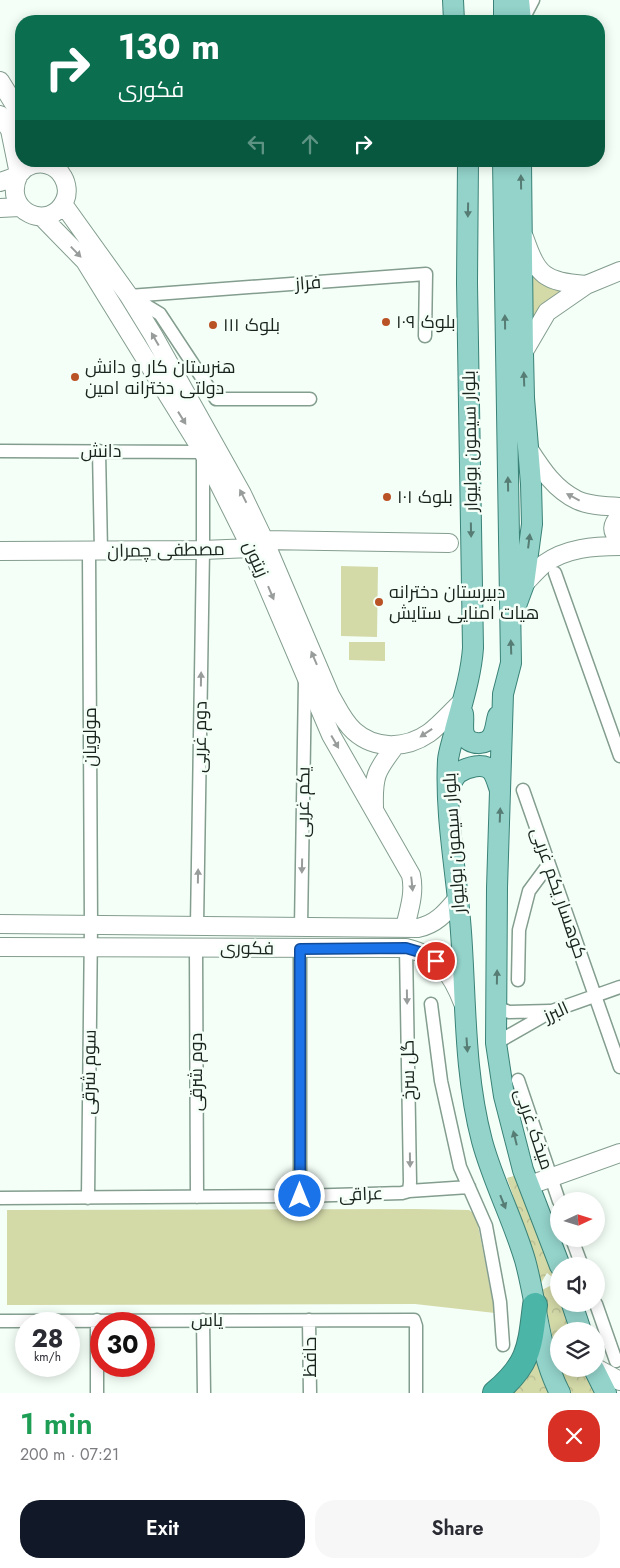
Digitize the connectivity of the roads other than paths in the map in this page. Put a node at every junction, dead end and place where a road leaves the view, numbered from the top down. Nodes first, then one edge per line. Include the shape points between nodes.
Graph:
1 (454, 0) edge
2 (467, 0) edge
3 (504, 0) edge
4 (519, 0) edge
5 (533, 0) edge
6 (454, 15) edge
7 (467, 15) edge
8 (504, 15) edge
9 (520, 15) edge
10 (524, 15) edge
11 (0, 81) edge
12 (15, 105) edge
13 (0, 115) edge
14 (15, 154) edge
15 (18, 167) edge
16 (26, 167) edge
17 (53, 167) edge
18 (468, 167) edge
19 (503, 167) edge
20 (520, 167) edge
21 (19, 174) junction
22 (0, 182) edge
23 (63, 204) junction
24 (20, 207) junction
25 (0, 208) edge
26 (42, 216) junction
27 (522, 230) junction
28 (620, 271) edge
29 (586, 285) junction
30 (129, 296) junction
31 (425, 336) dead end
32 (523, 353) junction
33 (310, 399) dead end
34 (528, 448) junction
35 (0, 451) edge
36 (99, 451) junction
37 (203, 452) junction
38 (620, 507) edge
39 (620, 516) edge
40 (620, 539) edge
41 (449, 543) dead end
42 (258, 544) junction
43 (620, 546) edge
44 (203, 550) junction
45 (0, 551) edge
46 (95, 551) junction
47 (555, 573) dead end
48 (524, 584) junction
49 (510, 622) junction
50 (306, 677) junction
51 (503, 694) junction
52 (463, 701) junction
53 (395, 746) junction
54 (620, 756) edge
55 (448, 786) junction
56 (523, 790) dead end
57 (501, 792) junction
58 (374, 808) junction
59 (549, 864) junction
60 (458, 898) junction
61 (0, 924) edge
62 (91, 924) junction
63 (197, 925) junction
64 (301, 927) junction
65 (405, 927) junction
66 (91, 947) junction
67 (0, 948) edge
68 (196, 948) junction
69 (406, 948) junction
70 (300, 949) junction
71 (518, 980) dead end
72 (620, 987) edge
73 (594, 996) junction
74 (431, 1004) dead end
75 (464, 1006) junction
76 (496, 1007) junction
77 (552, 1012) junction
78 (496, 1043) junction
79 (620, 1067) edge
80 (518, 1080) dead end
81 (620, 1153) edge
82 (550, 1178) junction
83 (530, 1184) junction
84 (469, 1187) junction
85 (409, 1191) junction
86 (555, 1192) edge
87 (300, 1196) junction
88 (197, 1197) junction
89 (0, 1198) edge
90 (88, 1198) junction
91 (557, 1257) edge
92 (535, 1305) junction
93 (599, 1312) edge
94 (0, 1320) edge
95 (90, 1320) edge
96 (155, 1320) edge
97 (203, 1320) junction
98 (309, 1320) junction
99 (504, 1344) dead end
100 (616, 1361) dead end
101 (605, 1373) edge
102 (97, 1377) edge
103 (599, 1377) edge
104 (620, 1381) edge
105 (97, 1393) edge
106 (204, 1393) edge
107 (310, 1393) edge
108 (416, 1393) edge
109 (495, 1393) edge
110 (560, 1393) edge
111 (606, 1393) edge

1 - 6 main road
2 - 7 main road
3 - 8 main road
4 - 9 main road
5 - 10 street
11 - 12 street
13 - 14 street via 10,130
15 - 21 street
16 - 21 street
17 - 23 street via 65,181
18 -> 52 main road, بلوار سیمون بولیوار via 473,648
49 -> 19 main road, بلوار سیمون بولیوار
27 -> 20 main road
21 - 22 street
21 - 24 street via 14,191
23 - 26 street via 50,215
23 - 30 street, زیتون
24 - 25 street
24 - 26 street via 34,216
26 -> 37 street, زیتون via 85,261
27 - 29 street via 536,268 555,281
27 - 32 main road
28 - 29 street
29 - 32 street via 547,312
30 - 31 street, فراز via 426,274
30 - 33 street via 160,314 216,399
42 -> 30 street, زیتون via 242,494
34 -> 32 main road
38 -> 34 street via 577,500 562,491
48 -> 34 main road via 532,524
35 - 36 street, دانش
36 - 37 street, دانش
36 - 46 street, مولویان
37 - 42 street, زیتون
37 - 44 street, دوم غربی
39 - 40 street via 612,529
41 - 42 street, مصطفی چمران
42 - 44 street, مصطفی چمران
42 -> 50 street, زیتون
53 -> 42 street, زیتون via 372,742 354,731 340,714
43 - 48 street via 569,552 544,564
44 - 46 street, مصطفی چمران
63 -> 44 street, دوم غربی
45 - 46 street, مصطفی چمران
46 - 62 street, مولویان
47 - 54 street
48 - 49 main road
51 -> 49 main road, بلوار سیمون بولیوار via 511,663
50 -> 58 street, زیتون via 331,736
50 -> 64 street, یکم غربی
51 - 52 main road via 493,735 481,744 471,742 464,734
51 - 57 main road, بلوار سیمون بولیوار
52 -> 53 street, زیتون via 429,733
52 - 55 main road, بلوار سیمون بولیوار via 448,758
53 - 58 street via 377,772
55 - 57 main road via 467,768 486,767 493,772
55 - 60 main road, بلوار سیمون بولیوار via 448,817
56 - 59 street, کوهسار یکم غربی
76 -> 57 main road, بلوار سیمون بولیوار
58 -> 65 street, زیتون via 411,875 413,894
59 - 71 street via 529,891 519,930
59 - 73 street, کوهسار یکم غربی
60 - 65 street, فکوری via 443,916 429,925
60 - 75 main road, بلوار سیمون بولیوار
61 - 62 street, فکوری
62 - 63 street, فکوری
62 - 66 street, مولویان
63 - 64 street, فکوری
64 - 65 street, فکوری
66 - 67 street, فکوری
66 - 68 street, فکوری
66 - 90 street, سوم شرقی
68 - 70 street, فکوری
68 - 88 street, دوم شرقی
69 - 70 street, فکوری
69 - 75 street, فکوری via 423,953 449,973
69 -> 85 street, گل سرخ
70 - 87 street
72 - 73 street, البرز
73 - 77 street, البرز
73 - 79 street, کوهسار یکم غربی
74 - 84 street via 441,1080 460,1167
75 -> 92 main road, بلوار سیمون بولیوار via 468,1056 482,1140 517,1236
76 - 77 street via 509,1012
76 - 78 main road, بلوار سیمون بولیوار
77 - 78 street, البرز
83 -> 78 main road, بلوار سیمون بولیوار via 523,1170 504,1096
80 - 82 street, میخک غربی
81 - 82 street
82 - 83 street
82 - 86 street, میخک غربی
83 - 91 main road, بلوار سیمون بولیوار
84 - 85 street, عراقی
84 - 99 street via 486,1226
85 - 87 street, عراقی
87 - 88 street, عراقی
88 - 90 street, عراقی
89 - 90 street, عراقی
92 - 109 highway via 529,1351 515,1373
92 - 110 main road, بلوار سیمون بولیوار via 554,1382
93 - 100 street
94 - 95 street, یاس
96 - 97 street, یاس
97 - 98 street, یاس
97 - 106 street
98 - 107 street, حافظ
98 - 108 street, یاس via 414,1320
101 - 104 street
102 - 105 street
103 - 111 main road

